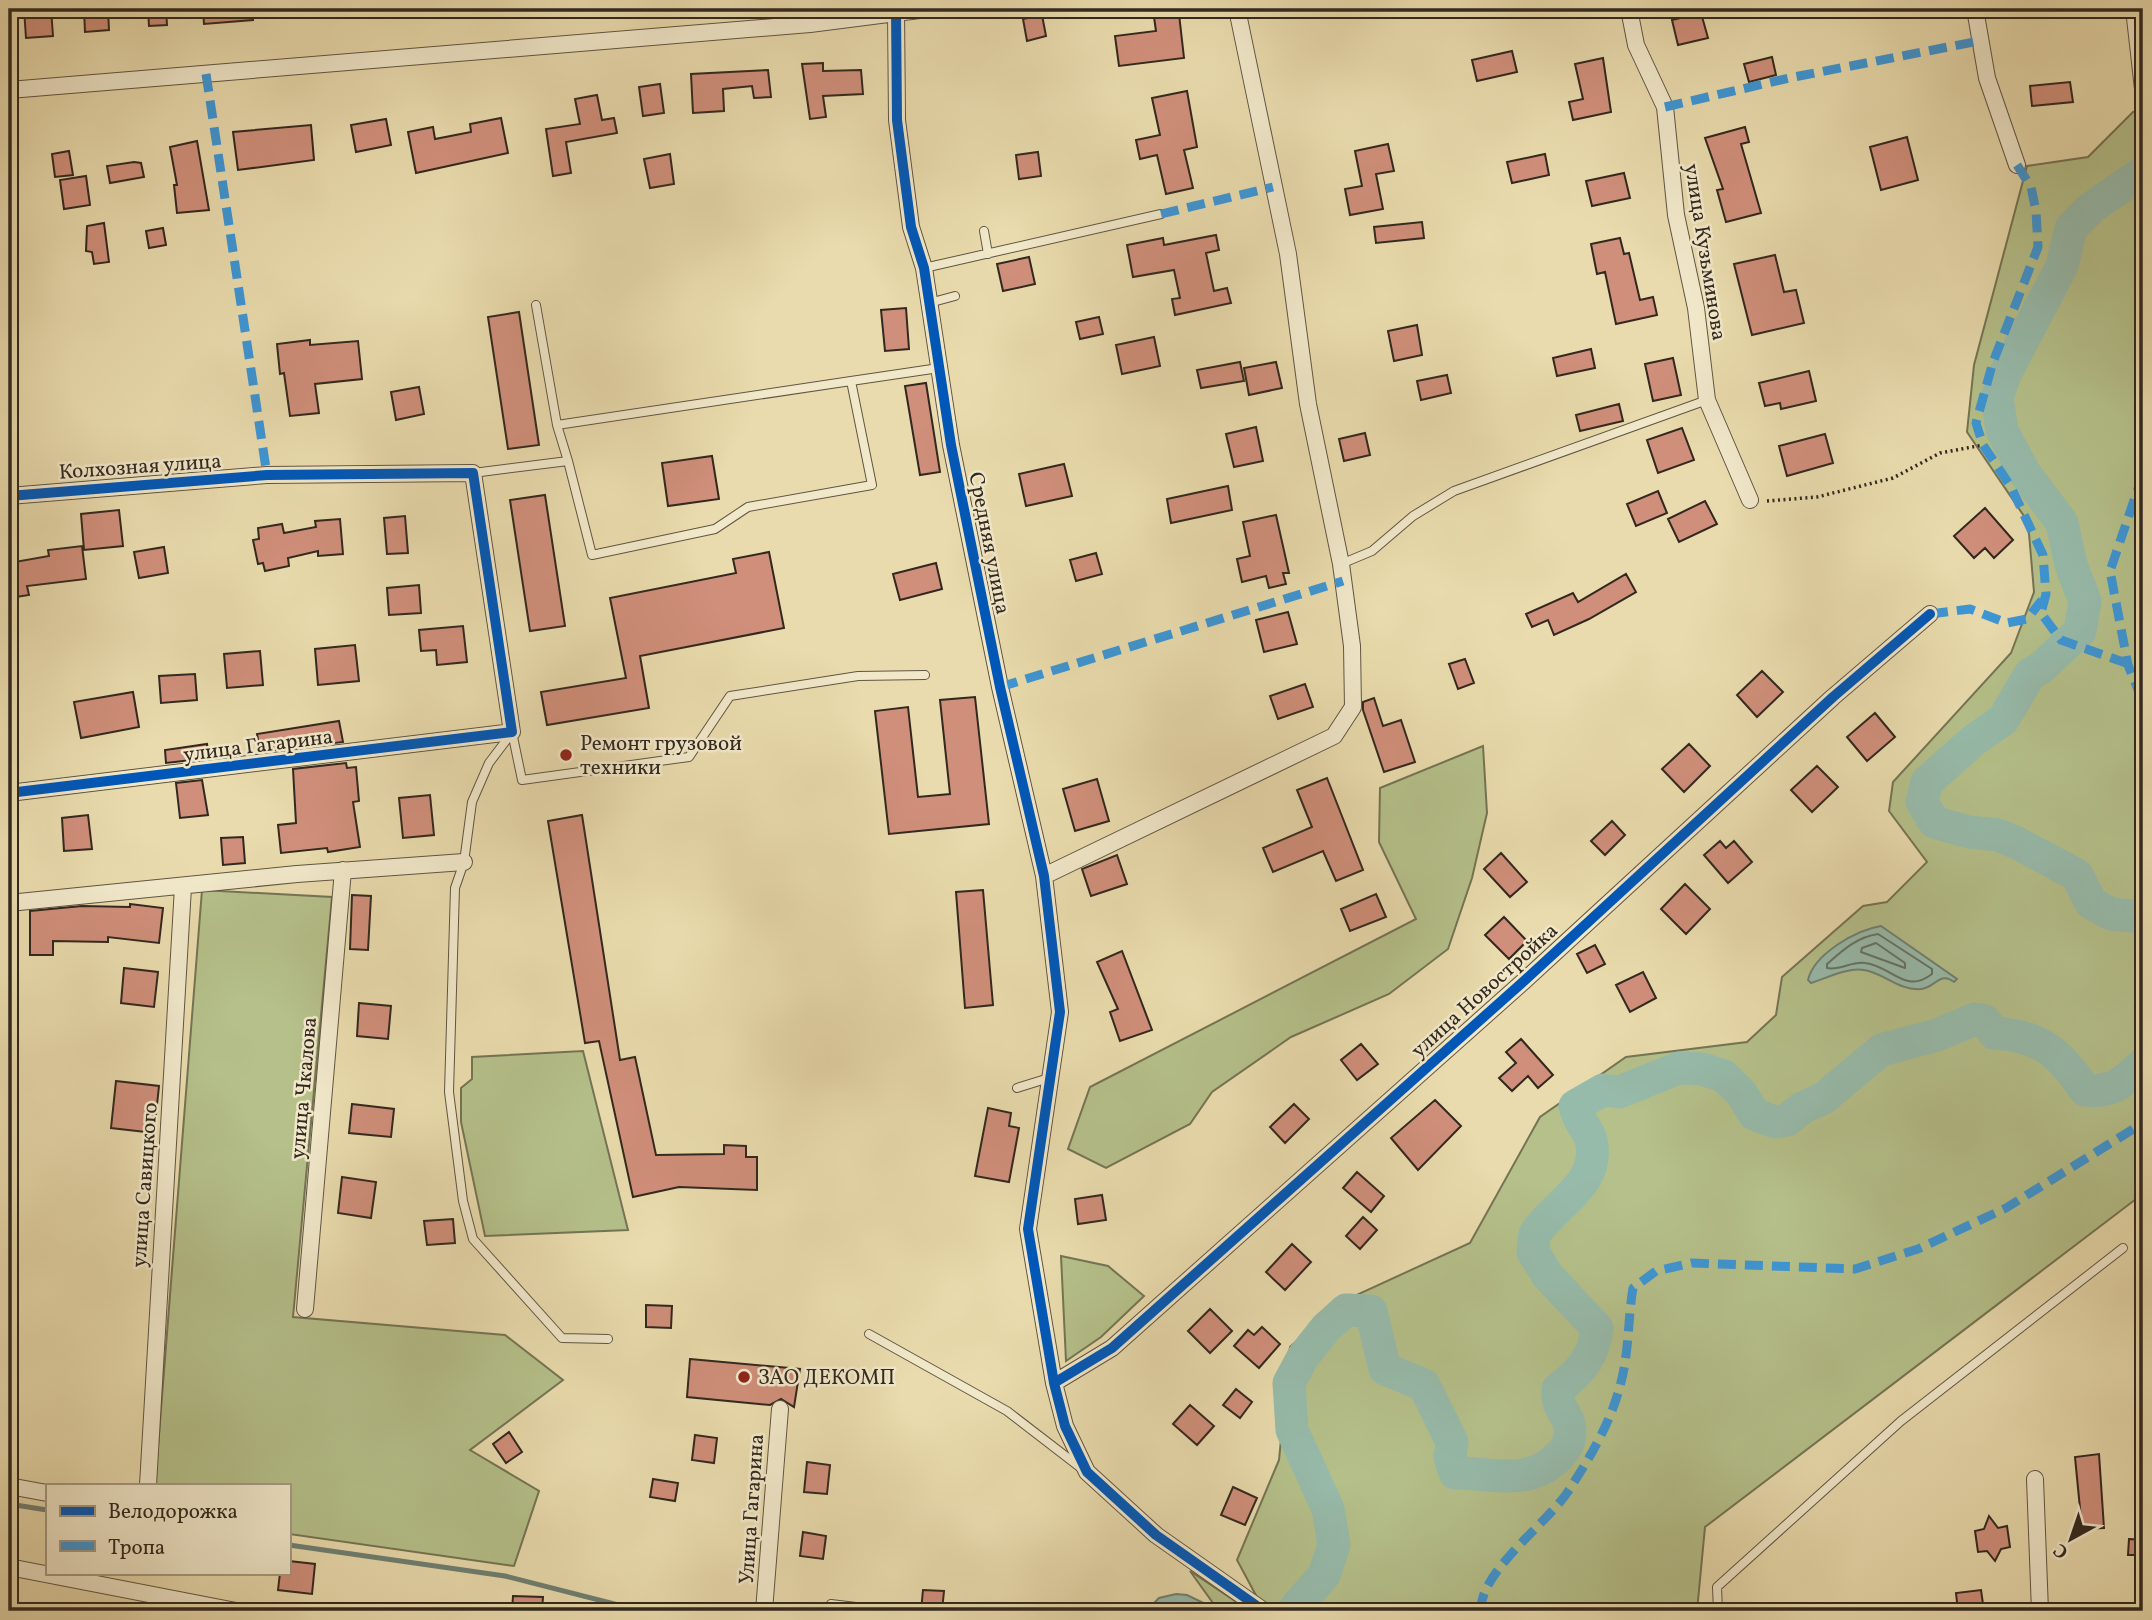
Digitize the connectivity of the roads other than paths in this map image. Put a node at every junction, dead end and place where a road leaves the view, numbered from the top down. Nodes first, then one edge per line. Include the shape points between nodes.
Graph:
1 (927, 9) edge
2 (1237, 9) edge
3 (1629, 9) edge
4 (1975, 9) edge
5 (2134, 9) edge
6 (896, 11) edge
7 (2143, 89) edge
8 (9, 90) edge
9 (2017, 165) dead end
10 (1161, 214) dead end
11 (984, 231) dead end
12 (988, 254) junction
13 (924, 268) junction
14 (955, 296) dead end
15 (929, 303) junction
16 (536, 305) dead end
17 (939, 368) junction
18 (851, 381) junction
19 (1707, 400) junction
20 (556, 425) junction
21 (568, 461) junction
22 (473, 473) junction
23 (9, 496) edge
24 (1750, 500) road end
25 (1341, 564) junction
26 (1930, 614) dead end
27 (926, 676) dead end
28 (512, 732) junction
29 (9, 793) edge
30 (464, 862) junction
31 (343, 870) junction
32 (1044, 876) junction
33 (183, 887) junction
34 (9, 903) edge
35 (1052, 1077) junction
36 (1017, 1088) dead end
37 (2123, 1248) dead end
38 (305, 1309) dead end
39 (869, 1334) dead end
40 (608, 1339) dead end
41 (1054, 1383) junction
42 (780, 1409) dead end
43 (1087, 1472) junction
44 (2035, 1479) dead end
45 (148, 1484) edge
46 (9, 1486) edge
47 (46, 1493) edge
48 (9, 1567) edge
49 (141, 1594) junction
50 (831, 1604) dead end
51 (1261, 1609) edge
52 (140, 1611) edge
53 (236, 1611) edge
54 (764, 1611) edge
55 (889, 1611) edge
56 (1718, 1611) edge
57 (2040, 1611) edge

1 - 6 street
2 - 25 street via 1288,254 1308,404
3 - 19 street, улица Кузьминова via 1636,46 1665,107 1676,215 1696,308
4 - 9 street via 1987,78
5 - 7 street
6 - 8 street via 810,24
6 - 13 street, Средняя улица via 897,120 911,227
10 - 12 lane
11 - 12 lane
12 - 13 lane
13 - 15 street, Средняя улица
14 - 15 lane
15 - 17 street, Средняя улица
16 - 20 lane
17 - 18 lane
17 - 32 street, Средняя улица via 1000,687
18 - 20 lane
18 - 21 lane via 872,485 748,507 715,529 592,555
19 - 24 street, улица Кузьминова
19 - 25 lane via 1454,491 1413,516 1372,551
20 - 21 lane
21 - 22 lane
22 - 23 street, Колхозная улица via 274,476
22 - 28 street
25 - 32 street via 1352,646 1353,707 1334,736
26 - 41 street, улица Новостройка via 1112,1349
27 - 28 lane via 858,676 730,696 689,757 522,780
28 - 29 street, улица Гагарина
28 - 30 lane via 489,763 472,802
30 - 31 street
30 - 40 lane via 455,888 449,1092 463,1201 473,1239 562,1338
31 - 33 street
31 - 38 street, улица Чкалова
32 - 35 street, Средняя улица via 1060,1012
33 - 34 street
33 - 45 street, улица Савицкого
35 - 36 lane
35 - 41 street, Средняя улица via 1028,1229
37 - 56 lane via 1901,1421 1717,1587
39 - 43 lane via 1007,1411
41 - 43 street, Средняя улица via 1065,1426
42 - 54 street, Улица Гагарина
43 - 51 street via 1156,1535
44 - 57 street
46 - 47 street
48 - 49 street
49 - 52 street
49 - 53 street
50 - 55 lane

